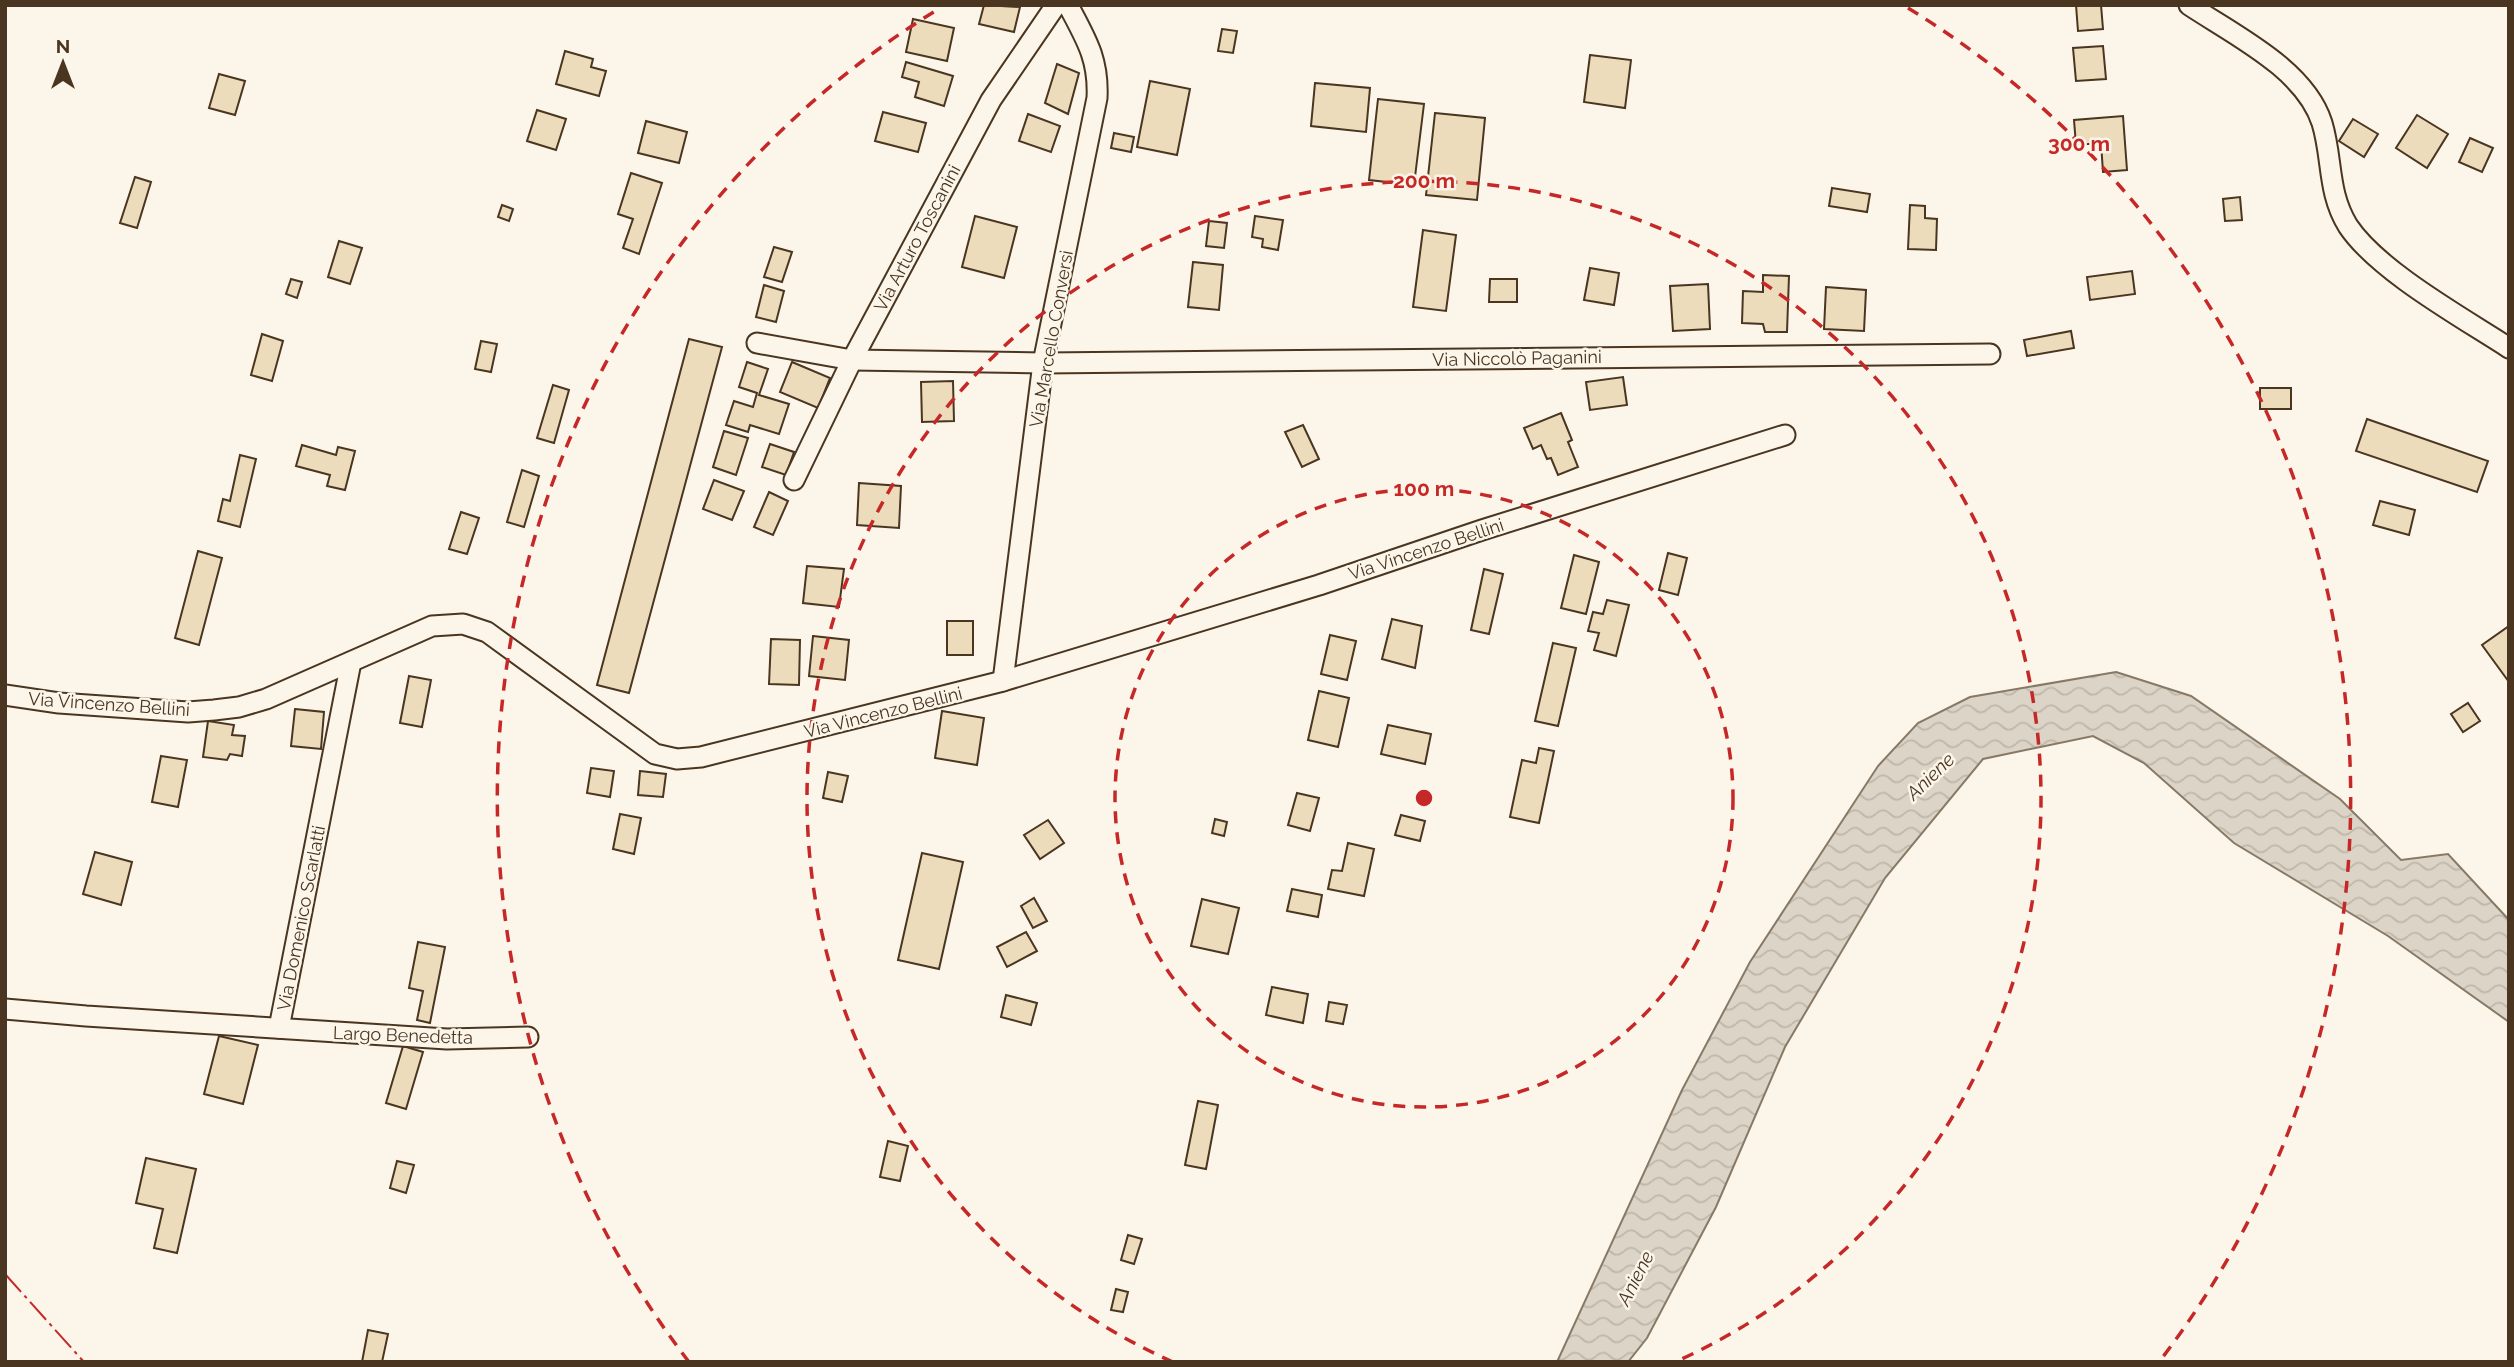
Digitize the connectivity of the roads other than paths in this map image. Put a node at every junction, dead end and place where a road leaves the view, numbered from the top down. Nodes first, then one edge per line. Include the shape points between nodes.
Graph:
1 (1056, 5) edge
2 (1069, 5) edge
3 (2189, 5) edge
4 (757, 343) dead end
5 (2509, 348) edge
6 (1990, 354) dead end
7 (852, 360) junction
8 (1043, 363) junction
9 (1785, 435) dead end
10 (794, 480) dead end
11 (351, 662) junction
12 (1003, 681) junction
13 (5, 695) edge
14 (5, 1009) edge
15 (279, 1028) junction
16 (528, 1037) dead end

1 - 7 street, Via Arturo Toscanini via 991,100
2 - 8 street, Via Marcello Conversi via 1095,60 1097,98
3 - 5 street via 2274,62 2314,103 2337,203 2363,244 2423,292
4 - 7 street, Via Niccolò Paganini
6 - 8 street, Via Niccolò Paganini
7 - 8 street, Via Niccolò Paganini
7 - 10 street, Via Arturo Toscanini
8 - 12 street, Via Marcello Conversi
9 - 12 street, Via Vincenzo Bellini
11 - 12 street, Via Vincenzo Bellini via 432,626 471,625 646,749 677,759 718,755
11 - 13 street, Via Vincenzo Bellini via 266,699 214,710 59,703
11 - 15 street, Via Domenico Scarlatti
14 - 15 street, Via Domenico Scarlatti
15 - 16 street, Largo Benedetta via 447,1039

